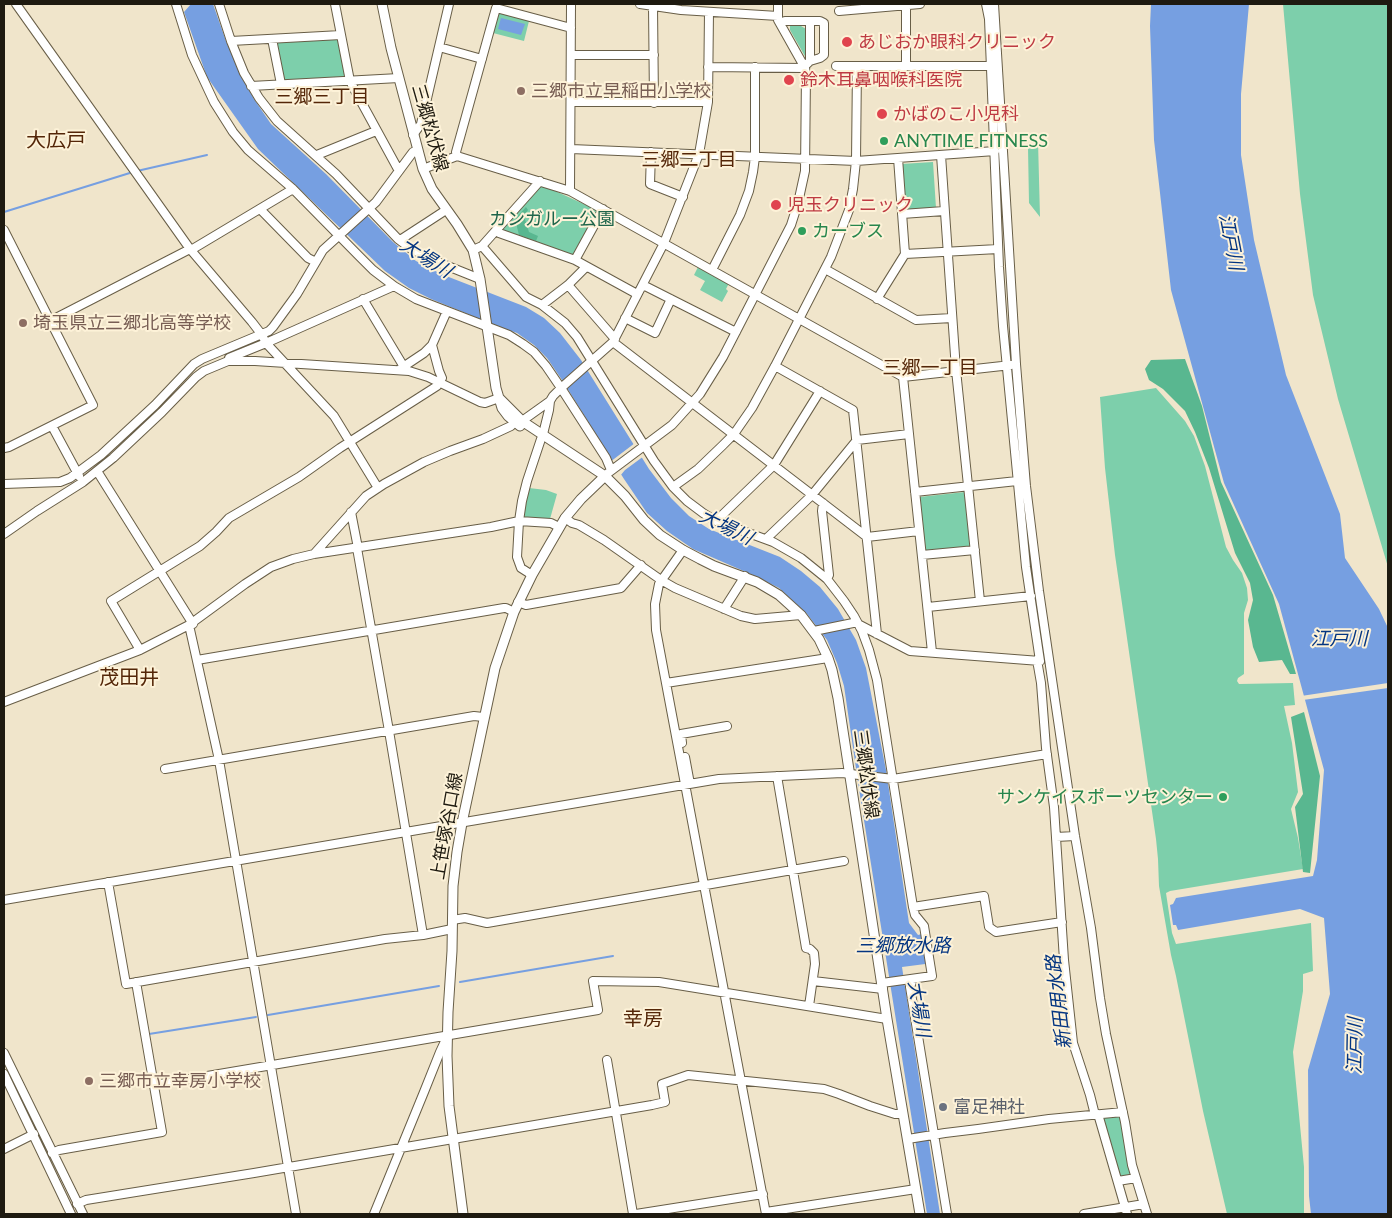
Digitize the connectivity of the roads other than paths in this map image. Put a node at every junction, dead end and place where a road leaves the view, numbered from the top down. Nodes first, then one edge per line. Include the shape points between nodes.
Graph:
1 (16, 4) edge
2 (176, 4) edge
3 (219, 4) edge
4 (335, 4) edge
5 (382, 4) edge
6 (449, 4) edge
7 (571, 4) edge
8 (640, 4) edge
9 (778, 4) edge
10 (920, 4) edge
11 (986, 4) edge
12 (994, 4) edge
13 (906, 5) junction
14 (654, 6) junction
15 (839, 11) dead end
16 (709, 12) junction
17 (779, 19) junction
18 (810, 21) junction
19 (570, 28) junction
20 (341, 35) junction
21 (272, 39) junction
22 (231, 41) junction
23 (439, 47) junction
24 (571, 55) junction
25 (654, 55) junction
26 (482, 59) junction
27 (808, 65) junction
28 (836, 66) dead end
29 (857, 66) junction
30 (906, 66) junction
31 (990, 66) junction
32 (708, 67) junction
33 (754, 67) junction
34 (399, 78) junction
35 (350, 81) junction
36 (280, 84) junction
37 (251, 86) junction
38 (571, 102) junction
39 (708, 102) junction
40 (654, 103) junction
41 (376, 131) junction
42 (413, 135) junction
43 (571, 149) junction
44 (418, 151) junction
45 (994, 151) junction
46 (651, 152) junction
47 (699, 154) junction
48 (317, 155) junction
49 (940, 155) junction
50 (457, 156) junction
51 (755, 157) junction
52 (806, 158) junction
53 (898, 158) junction
54 (856, 161) junction
55 (423, 168) junction
56 (399, 171) junction
57 (540, 181) junction
58 (293, 189) junction
59 (570, 191) junction
60 (682, 197) junction
61 (603, 208) junction
62 (260, 209) junction
63 (369, 209) junction
64 (446, 210) junction
65 (944, 211) junction
66 (902, 214) junction
67 (4, 230) edge
68 (496, 230) junction
69 (339, 236) junction
70 (400, 240) junction
71 (664, 243) junction
72 (482, 246) junction
73 (998, 249) junction
74 (190, 250) junction
75 (472, 250) junction
76 (948, 252) junction
77 (905, 254) junction
78 (574, 260) junction
79 (316, 262) junction
80 (586, 267) junction
81 (712, 270) junction
82 (825, 270) junction
83 (480, 281) junction
84 (643, 284) junction
85 (568, 285) junction
86 (394, 286) junction
87 (637, 294) junction
88 (756, 294) junction
89 (363, 299) junction
90 (671, 299) junction
91 (877, 299) junction
92 (542, 305) junction
93 (447, 311) junction
94 (625, 318) junction
95 (952, 318) junction
96 (800, 319) junction
97 (50, 321) junction
98 (486, 325) junction
99 (736, 332) junction
100 (265, 340) junction
101 (614, 340) junction
102 (432, 345) junction
103 (228, 361) junction
104 (589, 362) junction
105 (286, 363) junction
106 (1016, 364) junction
107 (1007, 365) junction
108 (775, 366) junction
109 (402, 368) junction
110 (956, 370) junction
111 (903, 376) junction
112 (439, 383) junction
113 (562, 387) junction
114 (820, 392) junction
115 (499, 398) junction
116 (550, 401) junction
117 (693, 403) junction
118 (155, 405) junction
119 (162, 412) junction
120 (518, 421) junction
121 (52, 426) junction
122 (734, 434) junction
123 (909, 434) junction
124 (542, 437) junction
125 (857, 440) junction
126 (349, 442) junction
127 (644, 446) junction
128 (4, 448) edge
129 (774, 465) junction
130 (97, 471) junction
131 (610, 471) junction
132 (77, 474) junction
133 (1017, 481) junction
134 (83, 482) junction
135 (4, 484) edge
136 (968, 486) junction
137 (673, 487) junction
138 (378, 488) junction
139 (915, 492) junction
140 (812, 495) junction
141 (823, 503) junction
142 (351, 512) junction
143 (565, 518) junction
144 (519, 521) junction
145 (716, 521) junction
146 (559, 527) junction
147 (919, 532) junction
148 (4, 534) edge
149 (867, 537) junction
150 (766, 539) junction
151 (357, 548) junction
152 (683, 550) junction
153 (975, 550) junction
154 (314, 554) junction
155 (922, 555) junction
156 (641, 565) junction
157 (160, 570) junction
158 (532, 575) junction
159 (746, 576) junction
160 (827, 579) junction
161 (661, 580) junction
162 (1030, 596) junction
163 (980, 601) junction
164 (518, 602) junction
165 (928, 607) junction
166 (724, 609) junction
167 (514, 612) junction
168 (801, 614) junction
169 (855, 623) junction
170 (191, 624) junction
171 (372, 630) junction
172 (816, 630) junction
173 (877, 634) junction
174 (140, 650) junction
175 (932, 652) junction
176 (828, 658) junction
177 (197, 660) junction
178 (1038, 660) junction
179 (1049, 661) junction
180 (666, 684) junction
181 (4, 702) edge
182 (483, 717) junction
183 (726, 726) dead end
184 (389, 731) junction
185 (680, 746) junction
186 (1062, 746) junction
187 (1047, 751) junction
188 (219, 760) junction
189 (165, 769) dead end
190 (852, 774) junction
191 (777, 776) junction
192 (891, 779) junction
193 (687, 784) junction
194 (462, 823) junction
195 (406, 832) junction
196 (1075, 836) junction
197 (1056, 838) junction
198 (236, 861) junction
199 (844, 862) dead end
200 (792, 870) junction
201 (108, 882) junction
202 (704, 886) junction
203 (4, 900) edge
204 (913, 908) junction
205 (1062, 922) junction
206 (452, 924) junction
207 (423, 935) junction
208 (253, 962) junction
209 (910, 979) junction
210 (813, 981) junction
211 (136, 982) junction
212 (884, 985) junction
213 (724, 992) junction
214 (809, 1006) junction
215 (887, 1019) junction
216 (448, 1035) junction
217 (4, 1053) edge
218 (607, 1060) dead end
219 (270, 1065) junction
220 (4, 1074) edge
221 (741, 1081) junction
222 (154, 1085) junction
223 (615, 1111) junction
224 (1123, 1112) junction
225 (903, 1114) junction
226 (1096, 1114) junction
227 (34, 1134) junction
228 (933, 1135) junction
229 (453, 1139) junction
230 (909, 1139) junction
231 (402, 1147) junction
232 (4, 1149) edge
233 (52, 1153) junction
234 (288, 1167) junction
235 (1136, 1178) junction
236 (1118, 1181) junction
237 (916, 1189) junction
238 (763, 1194) junction
239 (78, 1204) junction
240 (1144, 1204) junction
241 (1126, 1211) edge
242 (766, 1213) edge
243 (71, 1214) edge
244 (83, 1214) edge
245 (296, 1214) edge
246 (374, 1214) edge
247 (463, 1214) edge
248 (635, 1214) edge
249 (920, 1214) edge
250 (947, 1214) edge
251 (1084, 1214) edge
252 (1147, 1214) edge

1 - 74 street
2 - 58 street via 192,55 219,110 248,150
3 - 22 street
4 - 20 street
5 - 34 main road, 三郷松伏線
6 - 23 street
7 - 19 street
8 - 14 street
9 - 17 street
10 - 13 street
11 - 31 street
12 - 106 street
13 - 15 street
13 - 30 street
14 - 16 street
14 - 25 street
16 - 17 street
16 - 32 street
17 - 18 street
17 - 27 street
18 - 27 street
18 - 27 street via 824,24 824,55
19 - 24 street
19 - 26 street via 496,8
20 - 21 street
20 - 35 street
21 - 22 street
21 - 36 street
22 - 37 street
23 - 26 street
23 - 42 street via 421,124
24 - 25 street
24 - 38 street
25 - 40 street
26 - 50 street
27 - 33 street
27 - 52 street
28 - 29 street
29 - 30 street
29 - 54 street
30 - 31 street
31 - 45 street
32 - 33 street
32 - 39 street
33 - 51 street
34 - 35 street
34 - 42 main road, 三郷松伏線
35 - 36 street
35 - 41 street
36 - 37 street
37 - 48 street via 277,121
38 - 40 street
38 - 43 street
39 - 40 street
39 - 47 street
41 - 48 street
41 - 56 street
42 - 44 main road, 三郷松伏線
43 - 46 street
43 - 59 street
44 - 55 main road, 三郷松伏線
44 - 56 street via 413,152
45 - 49 street
45 - 73 street
46 - 47 street
46 - 60 street via 650,184
47 - 51 street
47 - 60 street
48 - 63 street
49 - 53 street
49 - 65 street
50 - 55 street
50 - 57 street
51 - 52 street
51 - 81 street via 749,191 740,215
52 - 54 street
52 - 88 street via 791,225
53 - 54 street
53 - 66 street
54 - 82 street via 849,210
55 - 64 main road, 三郷松伏線
56 - 63 street
57 - 59 street
57 - 68 street
58 - 62 street
58 - 69 street
59 - 61 street
60 - 71 street
61 - 71 street
61 - 78 street
62 - 74 street
62 - 79 street via 308,258
63 - 69 street
63 - 70 street
64 - 70 street
64 - 75 main road, 三郷松伏線
65 - 66 street
65 - 76 street
66 - 77 street
67 - 97 street
68 - 72 street
68 - 78 street
69 - 79 street via 323,250
69 - 86 street
70 - 83 street via 430,259
71 - 81 street
71 - 84 street
72 - 75 street
72 - 92 street via 526,297
73 - 76 street
73 - 107 street
74 - 97 street
74 - 100 street
75 - 83 main road, 三郷松伏線
76 - 77 street
76 - 95 street
77 - 91 street
78 - 80 street
79 - 100 street
80 - 85 street
80 - 87 street
81 - 88 street
82 - 91 street
82 - 96 street
83 - 98 main road, 三郷松伏線
84 - 87 street
84 - 90 street
85 - 92 street
85 - 101 street
86 - 89 street
86 - 93 street
87 - 94 street
88 - 96 street
88 - 99 street
89 - 100 street
89 - 109 street
90 - 94 street via 655,333
90 - 99 street
91 - 95 street via 916,320
92 - 104 street via 565,323
93 - 98 street
93 - 102 street
94 - 101 street
95 - 110 street
96 - 108 street
96 - 111 street
97 - 121 street via 93,405
98 - 113 street via 509,335 534,352
98 - 115 main road, 三郷松伏線
99 - 117 street
100 - 103 street
100 - 105 street
100 - 118 street via 202,359
101 - 104 street
101 - 117 street
102 - 109 street
102 - 112 street via 442,378
103 - 105 street
103 - 119 street via 196,377
104 - 113 street
104 - 127 street
105 - 109 street
105 - 126 street via 334,416
106 - 107 street
106 - 179 street via 1026,486
107 - 110 street
107 - 133 street
108 - 114 street
108 - 122 street
109 - 112 street
110 - 111 street
110 - 136 street
111 - 123 street
112 - 115 street via 480,402
112 - 126 street
113 - 116 street
113 - 131 street via 606,458
114 - 125 street via 853,410
114 - 129 street
115 - 120 main road, 三郷松伏線 via 508,416
116 - 120 street
116 - 124 street
117 - 122 street
117 - 127 street via 672,425
118 - 119 street
118 - 132 street
119 - 130 street
120 - 124 main road, 三郷松伏線
120 - 138 street via 483,439 424,462
121 - 128 street
121 - 132 street
122 - 129 street
122 - 137 street
123 - 125 street
123 - 139 street
124 - 131 main road, 三郷松伏線 via 564,453
124 - 144 street via 527,481
125 - 140 street
125 - 149 street
126 - 138 street
126 - 157 street via 299,477 229,518 200,546
127 - 131 street
127 - 137 street
129 - 140 street
129 - 145 street
130 - 134 street
130 - 157 street
131 - 143 main road, 上笹塚谷口線
131 - 152 main road, 三郷松伏線 via 616,486 652,528
132 - 134 street
132 - 135 street via 60,482
133 - 136 street
133 - 162 street
134 - 148 street
136 - 139 street
136 - 153 street
137 - 145 street
138 - 142 street
139 - 147 street
140 - 141 street
140 - 150 street
141 - 149 street
141 - 160 street
142 - 151 street
142 - 154 street
143 - 146 main road, 上笹塚谷口線
143 - 156 street
144 - 146 street via 551,523
144 - 151 street
144 - 158 street via 517,557 521,568
145 - 150 street
146 - 158 main road, 上笹塚谷口線
147 - 149 street
147 - 155 street
149 - 173 street
150 - 160 street via 802,558
151 - 154 street
151 - 171 street
152 - 159 main road, 三郷松伏線 via 714,566
152 - 161 street
153 - 155 street
153 - 163 street
154 - 170 street via 270,568
155 - 165 street
156 - 161 street
156 - 164 street via 621,588 526,605
157 - 170 street
157 - 174 street via 110,601
158 - 164 main road, 上笹塚谷口線
159 - 166 street
159 - 168 main road, 三郷松伏線 via 779,595
160 - 169 street via 844,601
161 - 166 street
161 - 180 street via 655,616
162 - 163 street
162 - 178 street
163 - 165 street
164 - 167 main road, 上笹塚谷口線
165 - 175 street
166 - 168 street via 755,619
167 - 171 street via 506,608
167 - 182 main road, 上笹塚谷口線 via 494,668
168 - 172 main road, 三郷松伏線
169 - 172 street
169 - 173 street
169 - 192 street via 869,650 875,672
170 - 174 street
170 - 177 street
171 - 177 street
171 - 184 street
172 - 176 main road, 三郷松伏線
173 - 175 street via 910,651
174 - 181 street
175 - 178 street
176 - 180 street
176 - 190 main road, 三郷松伏線
177 - 188 street
178 - 179 street
178 - 187 street
179 - 186 street
180 - 185 street
182 - 184 street
182 - 194 main road, 上笹塚谷口線
183 - 185 street via 681,734
184 - 188 street
184 - 195 street
185 - 193 street
186 - 187 street
186 - 196 street
187 - 192 street
187 - 197 street
188 - 189 street
188 - 198 street
190 - 191 street
190 - 192 street
190 - 212 main road, 三郷松伏線
191 - 193 street
191 - 200 street
192 - 204 street
193 - 194 street
193 - 202 street
194 - 195 street
194 - 206 main road, 上笹塚谷口線 via 453,886
195 - 198 street
195 - 207 street
196 - 197 street
196 - 224 street via 1106,1034
197 - 205 street
198 - 201 street
198 - 208 street
199 - 200 street
200 - 202 street
200 - 210 street via 806,948 814,953
201 - 203 street
201 - 211 street via 126,984
202 - 206 street via 487,923 465,918
202 - 213 street
204 - 205 street via 984,896 989,927 996,932
204 - 209 street via 924,926 932,976
205 - 226 street via 1073,1043
206 - 207 street
206 - 216 main road, 上笹塚谷口線
207 - 208 street
208 - 211 street
208 - 219 street
209 - 212 street
209 - 228 street
210 - 212 street
210 - 214 street
211 - 222 street
212 - 215 main road, 三郷松伏線
213 - 214 street
213 - 216 street via 646,981 594,981 598,1010
213 - 221 street
214 - 215 street
215 - 225 main road, 三郷松伏線
216 - 219 street
216 - 229 main road, 上笹塚谷口線 via 448,1090
216 - 231 street
217 - 233 street
218 - 223 street
219 - 222 street
219 - 234 street
220 - 227 street
221 - 223 street via 682,1077 662,1084 665,1102
221 - 225 street via 824,1089
221 - 238 street
222 - 233 street via 162,1132
223 - 229 street
223 - 248 street
224 - 226 street
224 - 235 street
225 - 230 main road, 三郷松伏線
226 - 228 street
226 - 236 street
227 - 232 street
227 - 243 street
228 - 230 street
228 - 250 street
229 - 231 street
229 - 247 main road, 上笹塚谷口線
230 - 237 main road, 三郷松伏線
231 - 234 street
231 - 246 street
233 - 239 street
234 - 239 street via 86,1200
234 - 245 street
235 - 236 street
235 - 240 street
236 - 241 street
237 - 242 street
237 - 249 main road, 三郷松伏線
238 - 242 street
238 - 248 street
239 - 244 street
240 - 241 street
240 - 252 street
241 - 251 street

